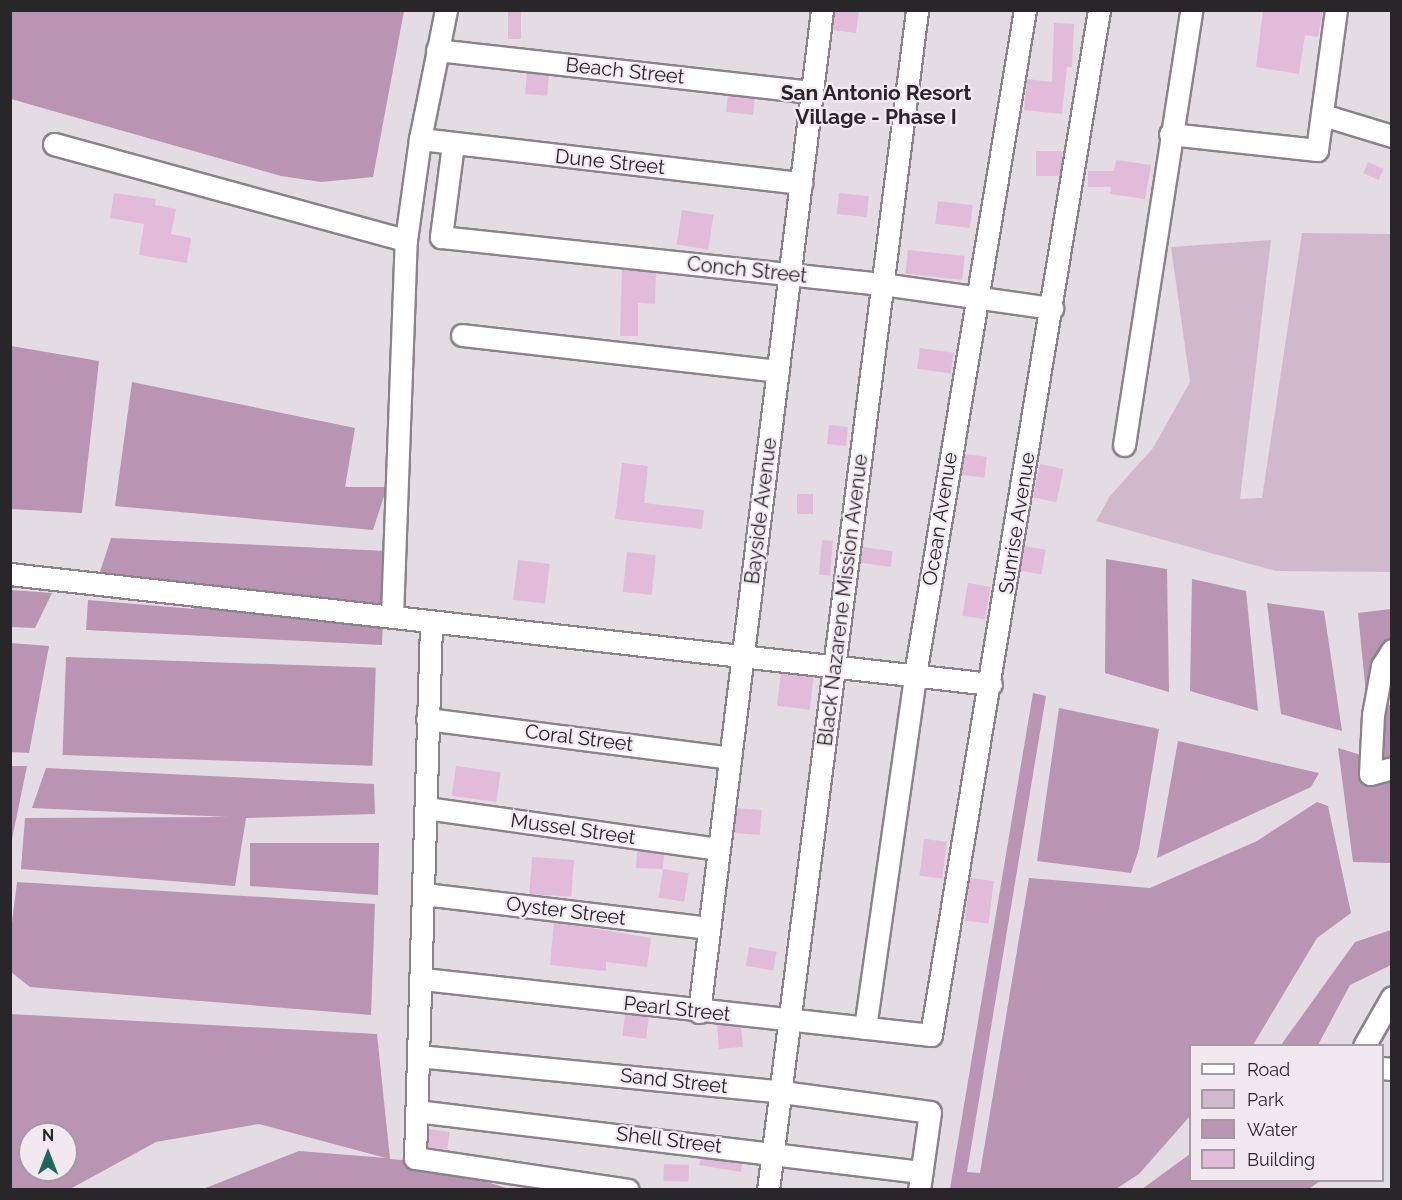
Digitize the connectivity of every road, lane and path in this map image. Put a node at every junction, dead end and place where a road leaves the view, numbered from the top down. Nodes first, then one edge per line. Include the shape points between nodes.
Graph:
1 (446, 10) edge
2 (822, 10) edge
3 (917, 10) edge
4 (1025, 10) edge
5 (1099, 10) edge
6 (1191, 10) edge
7 (1336, 10) edge
8 (437, 50) junction
9 (812, 92) junction
10 (1323, 115) junction
11 (1170, 134) junction
12 (1392, 136) edge
13 (420, 139) junction
14 (54, 144) dead end
15 (453, 144) junction
16 (801, 183) junction
17 (406, 240) junction
18 (790, 275) junction
19 (882, 284) junction
20 (976, 296) junction
21 (1052, 308) junction
22 (462, 335) dead end
23 (778, 371) junction
24 (1124, 445) dead end
25 (10, 574) edge
26 (392, 616) junction
27 (431, 624) junction
28 (1392, 650) edge
29 (743, 657) junction
30 (834, 665) junction
31 (915, 675) junction
32 (991, 684) junction
33 (427, 719) junction
34 (730, 758) junction
35 (1392, 768) edge
36 (426, 808) junction
37 (719, 849) junction
38 (424, 894) junction
39 (709, 928) junction
40 (423, 979) junction
41 (1392, 997) edge
42 (699, 1012) junction
43 (792, 1021) junction
44 (866, 1028) junction
45 (931, 1035) joint
46 (1365, 1044) edge
47 (418, 1056) junction
48 (782, 1092) junction
49 (416, 1111) junction
50 (773, 1152) junction
51 (920, 1181) edge
52 (627, 1190) edge
53 (768, 1190) edge

1 - 8 street
2 - 9 street, Bayside Avenue
3 - 19 street, Black Nazarene Mission Avenue
4 - 20 street, Ocean Avenue
5 - 21 street, Sunrise Avenue
6 - 11 street
7 - 10 street
8 - 9 street, Beach Street
8 - 13 street
9 - 16 street, Bayside Avenue
10 - 11 street via 1317,150
10 - 12 street
11 - 24 street
13 - 15 street, Dune Street
13 - 17 street
14 - 17 street
15 - 16 street, Dune Street
15 - 18 street, Conch Street via 441,237
16 - 18 street, Bayside Avenue
17 - 26 street
18 - 19 street, Conch Street
18 - 23 street, Bayside Avenue
19 - 20 street, Conch Street
19 - 30 street, Black Nazarene Mission Avenue
20 - 21 street, Conch Street
20 - 31 street, Ocean Avenue
21 - 32 street, Sunrise Avenue
22 - 23 street
23 - 29 street, Bayside Avenue
25 - 26 street
26 - 27 street
27 - 29 street
27 - 33 street
28 - 35 street via 1382,666 1373,715 1370,774
29 - 30 street
29 - 34 street, Bayside Avenue
30 - 31 street
30 - 43 street, Black Nazarene Mission Avenue
31 - 32 street
31 - 44 street, Ocean Avenue
32 - 45 street, Sunrise Avenue
33 - 34 street, Coral Street
33 - 36 street
34 - 37 street, Bayside Avenue
36 - 37 street, Mussel Street
36 - 38 street
37 - 39 street, Bayside Avenue
38 - 39 street, Oyster Street
38 - 40 street
39 - 42 street, Bayside Avenue
40 - 42 street, Pearl Street
40 - 47 street
41 - 46 street
42 - 43 street, Pearl Street
43 - 44 street, Pearl Street
43 - 48 street, Black Nazarene Mission Avenue
44 - 45 street, Pearl Street
47 - 48 street, Sand Street
47 - 49 street
48 - 50 street, Black Nazarene Mission Avenue
48 - 51 street, Sand Street via 930,1112
49 - 50 street, Shell Street
49 - 52 street via 415,1158
50 - 51 street, Shell Street
50 - 53 street, Black Nazarene Mission Avenue

